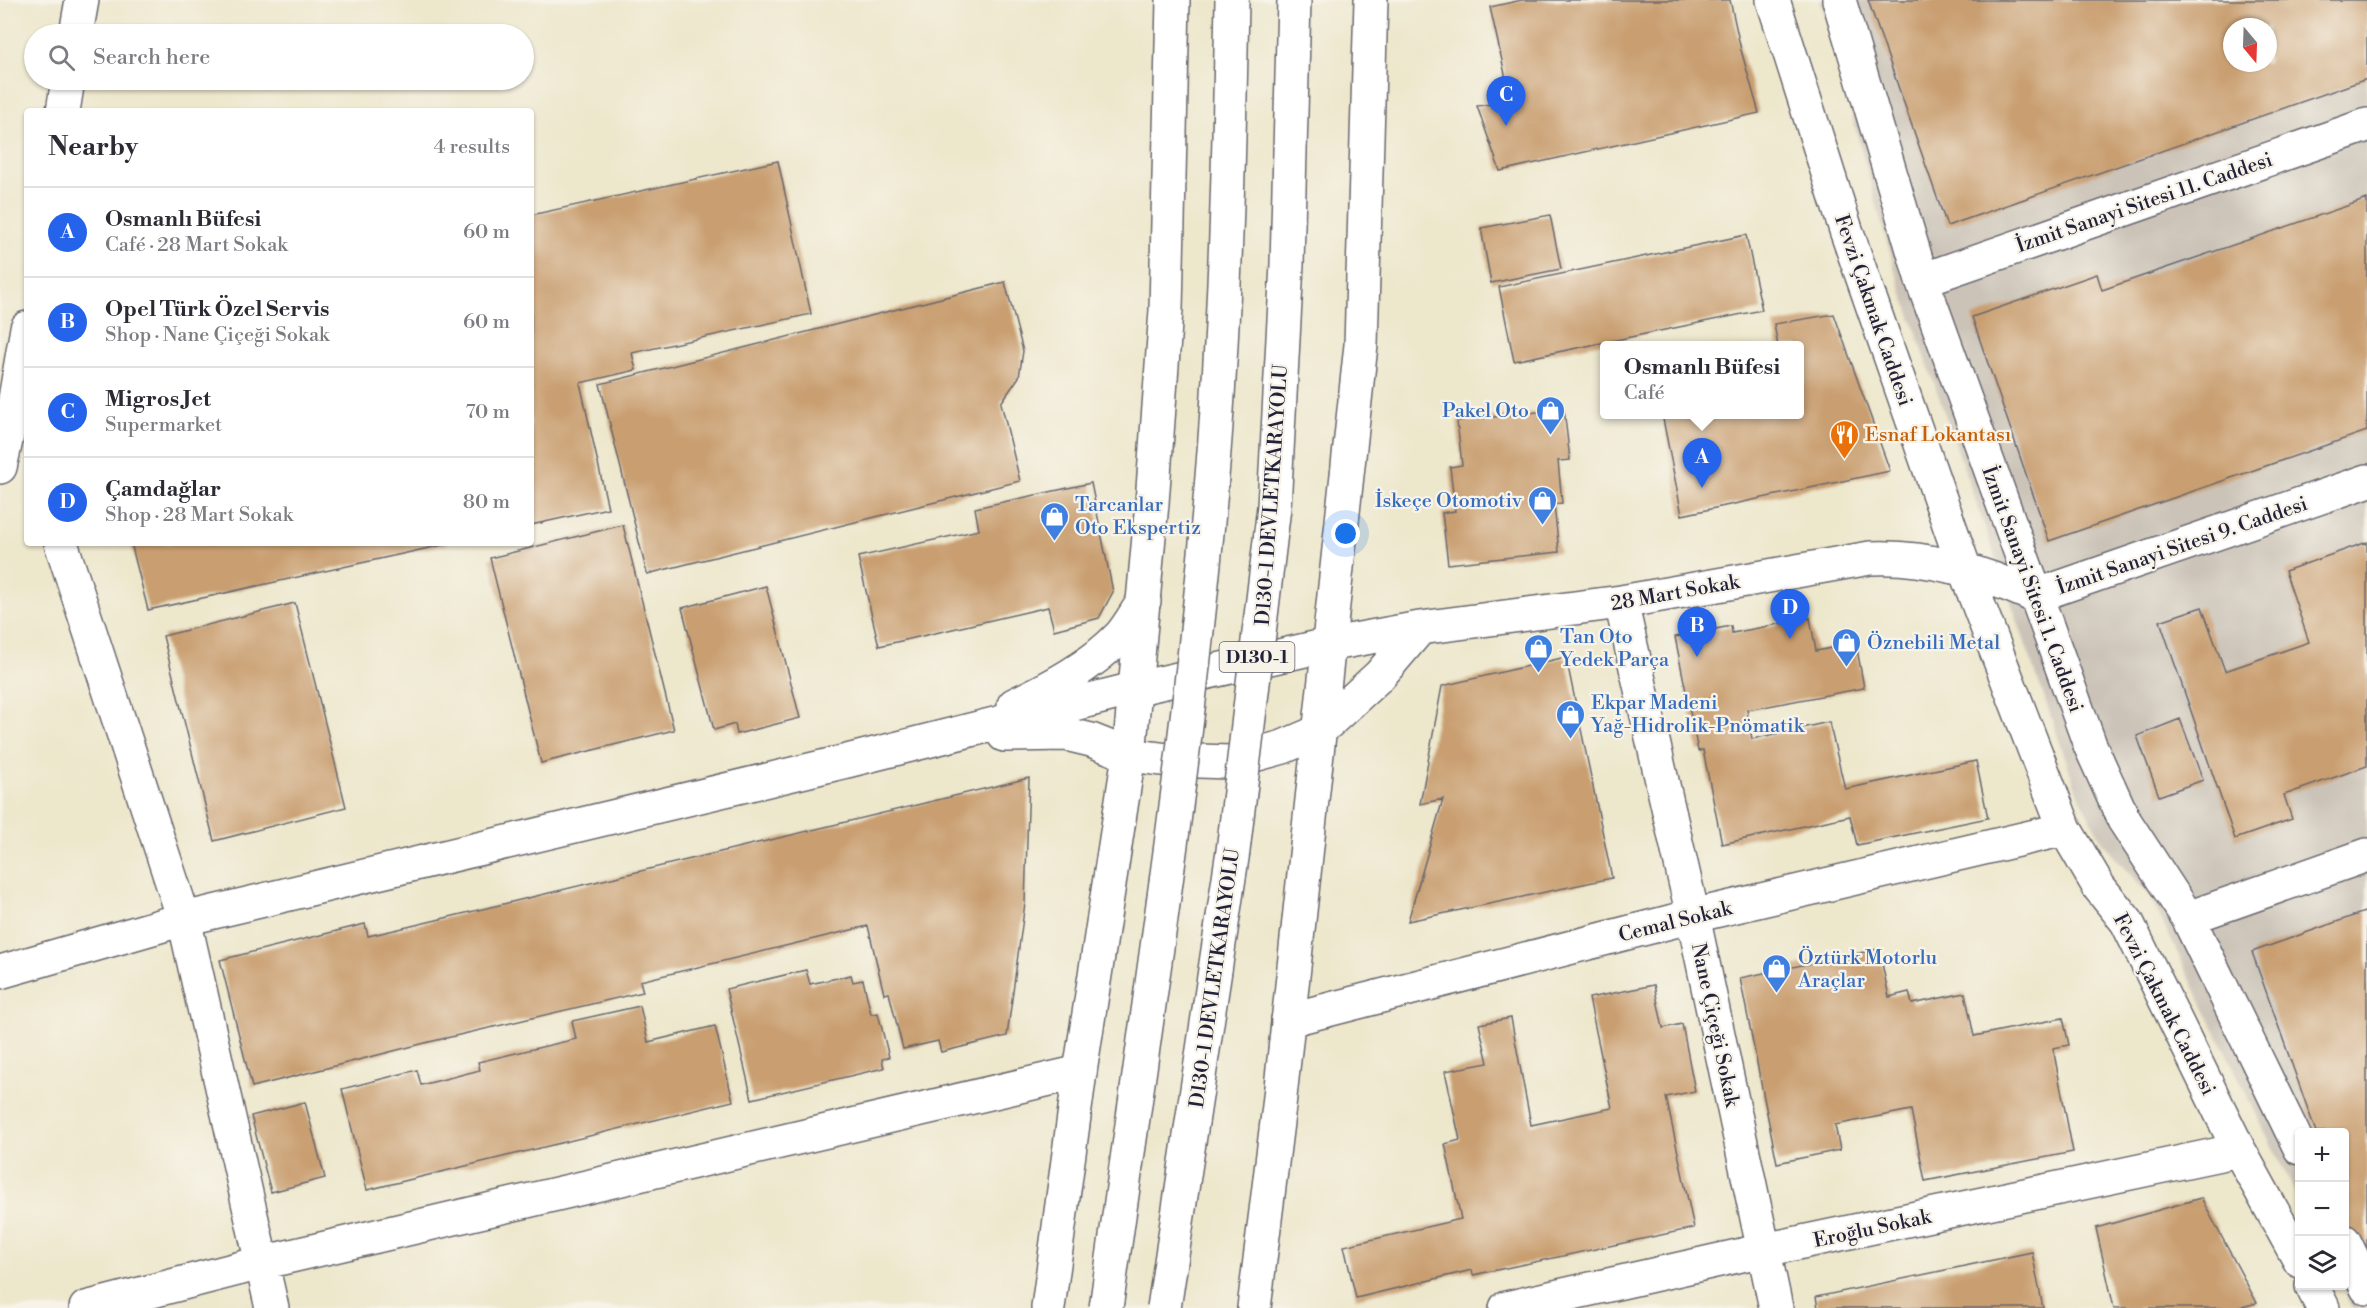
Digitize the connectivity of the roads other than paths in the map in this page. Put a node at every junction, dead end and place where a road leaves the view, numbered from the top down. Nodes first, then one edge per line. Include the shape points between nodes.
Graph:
1 (82, 0) edge
2 (1173, 0) edge
3 (1232, 0) edge
4 (1294, 0) edge
5 (1371, 0) edge
6 (1773, 0) edge
7 (1839, 0) edge
8 (77, 24) edge
9 (66, 90) edge
10 (63, 108) edge
11 (2367, 124) edge
12 (1922, 280) junction
13 (24, 340) edge
14 (7, 407) edge
15 (24, 436) edge
16 (0, 467) edge
17 (2367, 481) edge
18 (62, 546) edge
19 (1965, 570) junction
20 (2035, 596) junction
21 (1144, 601) junction
22 (1621, 603) junction
23 (1420, 628) junction
24 (1327, 645) junction
25 (1134, 689) junction
26 (1318, 732) junction
27 (938, 739) junction
28 (1129, 755) junction
29 (2065, 829) junction
30 (2367, 855) edge
31 (1693, 916) junction
32 (2188, 918) junction
33 (184, 919) junction
34 (0, 972) edge
35 (1288, 1020) junction
36 (1080, 1072) junction
37 (2295, 1138) edge
38 (2239, 1150) junction
39 (1764, 1250) junction
40 (2349, 1251) edge
41 (2295, 1252) edge
42 (261, 1263) junction
43 (2367, 1288) edge
44 (2314, 1290) edge
45 (86, 1308) edge
46 (272, 1308) edge
47 (1048, 1308) edge
48 (1106, 1308) edge
49 (1164, 1308) edge
50 (1254, 1308) edge
51 (1506, 1308) edge
52 (1776, 1308) edge
53 (2323, 1308) edge

1 - 8 main road
2 - 21 main road via 1166,310
3 - 48 main road, D130-1, bridge via 1223,295 1211,488 1179,790
4 - 49 main road, D130-1 DEVLETKARAYOLU / D130-1, bridge via 1287,264 1274,507 1233,851
5 - 24 main road via 1361,345
6 - 19 main road, Fevzi Çakmak Caddesi via 1854,251
7 - 12 main road, İzmit Sanayi Sitesi 1. Caddesi
9 - 10 main road
11 - 12 main road, İzmit Sanayi Sitesi 11. Caddesi
12 - 20 main road, İzmit Sanayi Sitesi 1. Caddesi
13 - 14 main road
14 - 15 main road
14 - 16 main road
17 - 20 main road, İzmit Sanayi Sitesi 9. Caddesi
18 - 33 main road
19 - 20 main road, İzmit Sanayi Sitesi 9. Caddesi
19 - 22 main road, 28 Mart Sokak via 1899,557 1870,558
19 - 29 main road, Fevzi Çakmak Caddesi
20 - 32 main road, İzmit Sanayi Sitesi 1. Caddesi via 2108,788 2124,820
21 - 25 main road
21 - 27 main road via 1121,635 1087,664 1047,689
22 - 23 main road, 28 Mart Sokak
22 - 31 main road, Nane Çiçeği Sokak
23 - 24 main road, 28 Mart Sokak
23 - 26 main road via 1380,675
24 - 25 main road, 28 Mart Sokak
24 - 26 main road
25 - 27 main road, 28 Mart Sokak
25 - 28 main road
26 - 28 main road via 1283,747 1229,762
26 - 35 main road
27 - 28 main road via 1066,734
27 - 33 main road
28 - 36 main road
29 - 31 main road, Cemal Sokak
29 - 38 main road, Fevzi Çakmak Caddesi via 2099,887 2127,922
30 - 32 main road
31 - 35 main road, Cemal Sokak
31 - 39 main road, Nane Çiçeği Sokak
32 - 37 main road, İzmit Sanayi Sitesi 1. Caddesi
33 - 34 main road
33 - 42 main road
35 - 50 main road
36 - 42 main road
36 - 47 main road
38 - 39 main road, Eroğlu Sokak
38 - 41 main road, Fevzi Çakmak Caddesi
39 - 51 main road, Eroğlu Sokak
39 - 52 main road, Nane Çiçeği Sokak
40 - 43 main road
42 - 45 main road
42 - 46 main road
44 - 53 main road

